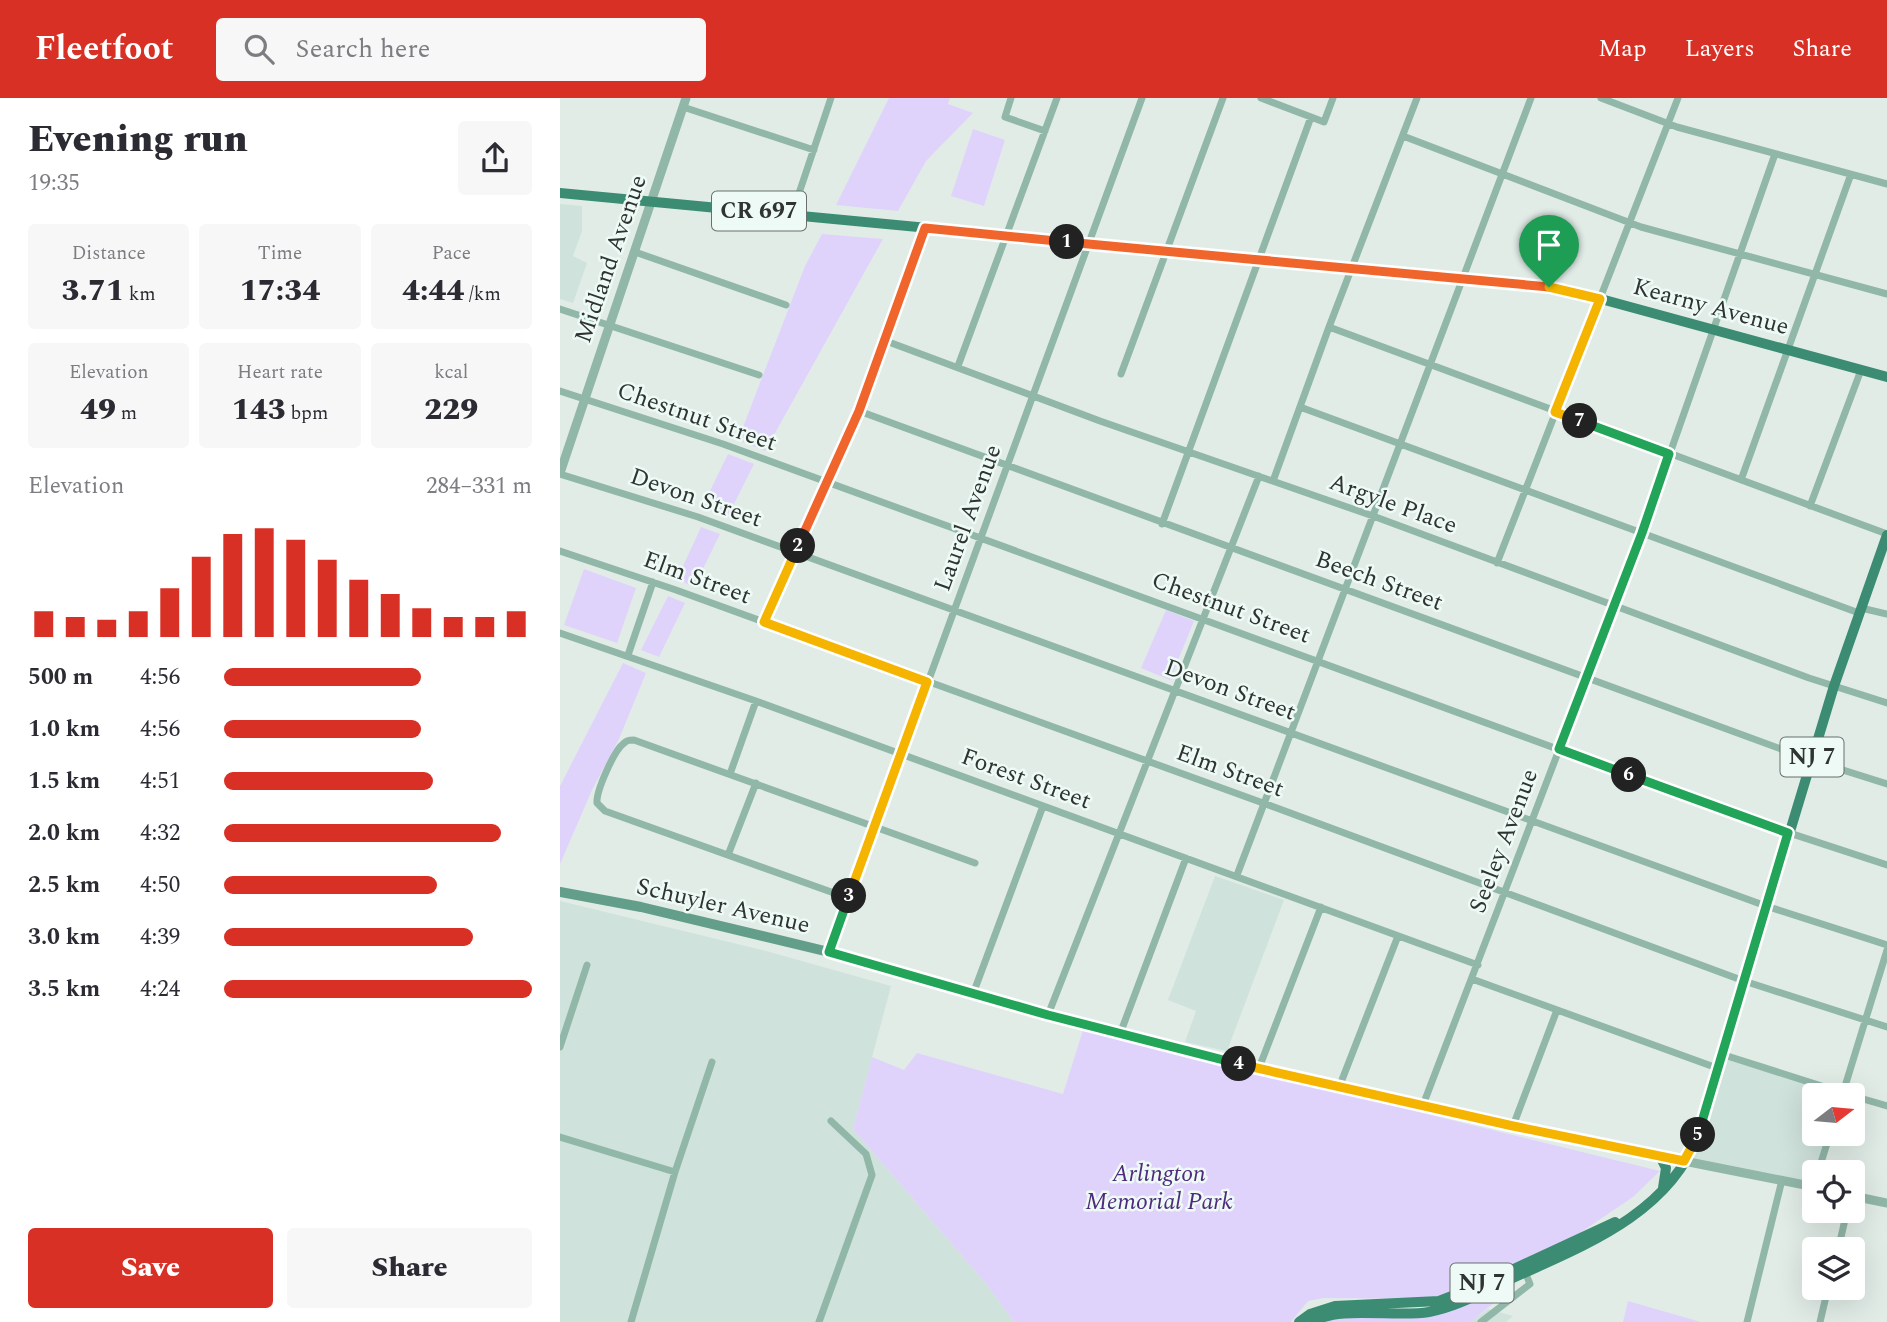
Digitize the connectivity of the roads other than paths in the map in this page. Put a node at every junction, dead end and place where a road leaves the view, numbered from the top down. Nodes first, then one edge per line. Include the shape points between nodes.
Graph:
1 (831, 98) edge
2 (1012, 98) edge
3 (1142, 98) edge
4 (1223, 98) edge
5 (1261, 98) edge
6 (1333, 98) edge
7 (1417, 98) edge
8 (1531, 98) edge
9 (1601, 98) edge
10 (1678, 98) edge
11 (1055, 99) edge
12 (684, 102) edge
13 (1311, 117) junction
14 (1668, 123) junction
15 (1045, 131) junction
16 (1403, 136) junction
17 (814, 150) junction
18 (1775, 154) junction
19 (1502, 174) junction
20 (1851, 174) junction
21 (1887, 184) edge
22 (560, 193) edge
23 (651, 202) junction
24 (792, 214) junction
25 (1630, 223) junction
26 (925, 228) junction
27 (1006, 235) junction
28 (1088, 244) junction
29 (1168, 251) junction
30 (635, 252) junction
31 (1741, 255) junction
32 (1259, 259) junction
33 (1352, 269) junction
34 (1814, 275) junction
35 (1462, 279) junction
36 (1887, 294) edge
37 (1600, 299) junction
38 (786, 305) dead end
39 (560, 309) edge
40 (610, 325) junction
41 (1329, 327) junction
42 (1714, 329) junction
43 (886, 341) junction
44 (1787, 350) junction
45 (1429, 365) junction
46 (958, 366) junction
47 (1861, 370) junction
48 (1121, 374) dead end
49 (759, 375) dead end
50 (1887, 377) edge
51 (560, 391) edge
52 (1032, 394) junction
53 (584, 399) junction
54 (1300, 407) junction
55 (859, 411) junction
56 (1555, 412) junction
57 (1400, 444) junction
58 (1188, 450) junction
59 (1669, 454) junction
60 (1008, 466) junction
61 (560, 473) edge
62 (1259, 476) junction
63 (1741, 480) junction
64 (1273, 481) junction
65 (827, 482) junction
66 (1526, 491) junction
67 (1810, 506) junction
68 (1373, 516) junction
69 (1162, 524) junction
70 (1642, 533) junction
71 (1887, 534) edge
72 (979, 538) junction
73 (1229, 547) junction
74 (560, 551) edge
75 (795, 552) junction
76 (1497, 563) junction
77 (653, 582) junction
78 (1345, 589) junction
79 (1614, 606) junction
80 (1860, 610) junction
81 (954, 611) junction
82 (1887, 614) edge
83 (1202, 618) junction
84 (764, 622) junction
85 (560, 633) edge
86 (628, 655) junction
87 (1318, 660) junction
88 (1587, 678) junction
89 (927, 682) junction
90 (1834, 686) junction
91 (1174, 690) junction
92 (756, 701) junction
93 (1887, 703) edge
94 (1290, 732) junction
95 (1559, 749) junction
96 (900, 754) junction
97 (1811, 760) junction
98 (1146, 761) junction
99 (730, 774) junction
100 (756, 783) junction
101 (1887, 784) edge
102 (1263, 803) junction
103 (1043, 806) junction
104 (1532, 821) junction
105 (874, 828) junction
106 (1118, 833) junction
107 (1788, 833) junction
108 (728, 855) junction
109 (1186, 858) junction
110 (975, 863) dead end
111 (1887, 865) edge
112 (1237, 875) junction
113 (560, 892) edge
114 (1505, 893) junction
115 (848, 898) junction
116 (1766, 906) junction
117 (1321, 907) junction
118 (1398, 936) junction
119 (1887, 945) edge
120 (1887, 950) edge
121 (829, 952) junction
122 (587, 965) dead end
123 (1478, 965) junction
124 (1472, 979) junction
125 (1744, 981) junction
126 (973, 993) junction
127 (1557, 1010) junction
128 (1048, 1015) junction
129 (1865, 1020) junction
130 (1887, 1027) edge
131 (1120, 1034) junction
132 (560, 1047) edge
133 (1721, 1054) junction
134 (712, 1062) dead end
135 (1259, 1068) junction
136 (1717, 1068) junction
137 (1809, 1083) edge
138 (1845, 1083) edge
139 (1340, 1085) junction
140 (1866, 1100) edge
141 (1423, 1105) junction
142 (1887, 1106) edge
143 (831, 1121) dead end
144 (1513, 1126) junction
145 (560, 1137) edge
146 (1660, 1156) junction
147 (1684, 1161) junction
148 (676, 1172) junction
149 (1782, 1180) junction
150 (1802, 1184) edge
151 (1663, 1188) junction
152 (1653, 1198) junction
153 (1865, 1198) edge
154 (1887, 1203) edge
155 (1525, 1272) junction
156 (1825, 1300) edge
157 (631, 1322) edge
158 (819, 1322) edge
159 (1299, 1322) edge
160 (1313, 1322) edge
161 (1481, 1322) edge
162 (1747, 1322) edge
163 (1820, 1322) edge

1 - 17 street
2 - 15 street via 1005,117
3 - 28 street, Laurel Avenue
4 - 29 street
5 - 13 street
6 - 13 street via 1324,122
7 - 16 street
8 - 19 street
9 - 14 street
10 - 14 street
11 - 15 street
12 - 17 street
12 - 23 street, Midland Avenue
13 - 32 street
14 - 18 street
14 - 25 street
15 - 27 street
16 - 19 street
16 - 33 street
17 - 24 street
18 - 20 street
18 - 31 street, Seeley Avenue
19 - 25 street
19 - 35 street
20 - 21 street
20 - 34 street
22 - 23 main road, Kearny Avenue / CR 697
23 - 24 main road, Kearny Avenue / CR 697
23 - 30 street, Midland Avenue
24 - 26 main road, Kearny Avenue / CR 697
25 - 31 street
25 - 37 street
26 - 27 main road, Kearny Avenue / CR 697
26 - 43 street
27 - 28 main road, Kearny Avenue / CR 697
27 - 46 street
28 - 29 main road, Kearny Avenue / CR 697
28 - 52 street, Laurel Avenue
29 - 32 main road, Kearny Avenue / CR 697
29 - 48 street
30 - 38 street
30 - 40 street, Midland Avenue
31 - 34 street
31 - 42 street, Seeley Avenue
32 - 33 main road, Kearny Avenue / CR 697
32 - 58 street
33 - 35 main road, Kearny Avenue / CR 697
33 - 41 street
34 - 36 street
34 - 44 street
35 - 37 main road, Kearny Avenue / CR 697 via 1568,290
35 - 45 street
37 - 42 main road, Kearny Avenue / CR 697
37 - 56 street
39 - 40 street
40 - 49 street
40 - 53 street, Midland Avenue
41 - 45 street
41 - 54 street
42 - 44 main road, Kearny Avenue / CR 697
42 - 59 street, Seeley Avenue
43 - 46 street, Argyle Place
43 - 55 street
44 - 47 main road, Kearny Avenue / CR 697
44 - 63 street
45 - 56 street
45 - 57 street
46 - 52 street, Argyle Place
47 - 50 main road, Kearny Avenue / CR 697
47 - 67 street
51 - 53 street, Chestnut Street
52 - 58 street, Argyle Place
52 - 60 street, Laurel Avenue
53 - 61 street, Midland Avenue
53 - 65 street, Chestnut Street
54 - 57 street
54 - 64 street
55 - 60 street, Beech Street
55 - 65 street
56 - 59 street
56 - 66 street
57 - 66 street
57 - 68 street
58 - 62 street, Argyle Place
58 - 69 street
59 - 63 street
59 - 70 street, Seeley Avenue
60 - 69 street, Beech Street
60 - 72 street, Laurel Avenue
61 - 75 street, Devon Street
62 - 64 street, Argyle Place
62 - 73 street
63 - 67 street
64 - 68 street, Argyle Place
65 - 72 street, Chestnut Street
65 - 75 street
66 - 70 street
66 - 76 street
67 - 71 street
68 - 76 street, Argyle Place
68 - 78 street
69 - 73 street, Beech Street
70 - 79 street, Seeley Avenue
70 - 80 street
71 - 80 main road, NJ 7
72 - 81 street, Laurel Avenue
72 - 83 street, Chestnut Street
73 - 78 street, Beech Street
73 - 83 street
74 - 77 street, Elm Street
75 - 81 street, Devon Street
75 - 84 street
76 - 79 street, Argyle Place
77 - 84 street, Elm Street
77 - 86 street
78 - 87 street
78 - 88 street, Beech Street
79 - 88 street, Seeley Avenue
79 - 90 street, Argyle Place
80 - 82 street
80 - 90 main road, NJ 7
81 - 89 street, Laurel Avenue
81 - 91 street, Devon Street
83 - 87 street, Chestnut Street
83 - 91 street
84 - 89 street, Elm Street
85 - 86 street, Forest Street
86 - 92 street, Forest Street
87 - 94 street
87 - 95 street, Chestnut Street
88 - 95 street, Seeley Avenue
88 - 97 street, Beech Street
89 - 96 street, Laurel Avenue
89 - 98 street, Elm Street
90 - 93 street, Argyle Place
90 - 97 main road, NJ 7
91 - 94 street, Devon Street
91 - 98 street
92 - 96 street, Forest Street
92 - 99 street
94 - 102 street
94 - 104 street, Devon Street
95 - 104 street, Seeley Avenue
95 - 107 street, Chestnut Street
96 - 103 street, Forest Street
96 - 105 street, Laurel Avenue
97 - 101 street, Beech Street
97 - 107 main road, NJ 7
98 - 102 street, Elm Street
98 - 106 street
99 - 100 street
99 - 108 street via 629,740 620,747 598,790 597,803 605,811
100 - 105 street
100 - 108 street
102 - 112 street
102 - 114 street, Elm Street
103 - 106 street, Forest Street
103 - 126 street
104 - 114 street, Seeley Avenue
104 - 116 street, Devon Street
105 - 110 street
105 - 115 street, Laurel Avenue
106 - 109 street, Forest Street
106 - 128 street
107 - 111 street, Chestnut Street
107 - 116 main road, NJ 7
108 - 115 street
109 - 112 street, Forest Street
109 - 131 street
112 - 117 street, Forest Street
113 - 121 main road, Schuyler Avenue
114 - 123 street, Seeley Avenue
114 - 125 street, Elm Street
115 - 121 street, Laurel Avenue
116 - 119 street, Devon Street
116 - 125 main road, NJ 7
117 - 118 street, Forest Street
117 - 135 street
118 - 123 street, Forest Street
118 - 139 street
120 - 129 street
121 - 126 main road, Schuyler Avenue
122 - 132 street
123 - 124 street, Seeley Avenue
124 - 127 street
124 - 141 street, Seeley Avenue
125 - 129 street, Elm Street
125 - 133 main road, NJ 7
126 - 128 main road, Schuyler Avenue
127 - 136 street
127 - 144 street
128 - 131 main road, Schuyler Avenue
129 - 130 street, Elm Street
129 - 138 street
131 - 135 main road, Schuyler Avenue
133 - 136 main road, NJ 7
133 - 137 street
134 - 148 street
135 - 139 main road, Schuyler Avenue
136 - 147 main road, NJ 7 via 1698,1135
139 - 141 main road, Schuyler Avenue
140 - 142 street
141 - 144 main road, Schuyler Avenue
143 - 158 street via 866,1154 872,1175
144 - 146 main road, Schuyler Avenue
145 - 148 street
146 - 147 main road, Schuyler Avenue
146 - 151 main road via 1666,1168
147 - 149 street, Schuyler Avenue
147 - 151 main road, NJ 7
148 - 157 street
149 - 150 street, Schuyler Avenue
149 - 162 street
151 - 152 main road, NJ 7
152 - 155 main road, NJ 7 via 1608,1234
152 - 159 main road, NJ 7 via 1595,1232 1439,1301 1335,1306
153 - 154 street
155 - 160 main road, NJ 7 via 1452,1306 1428,1312 1341,1314
155 - 161 street via 1530,1284
156 - 163 street

